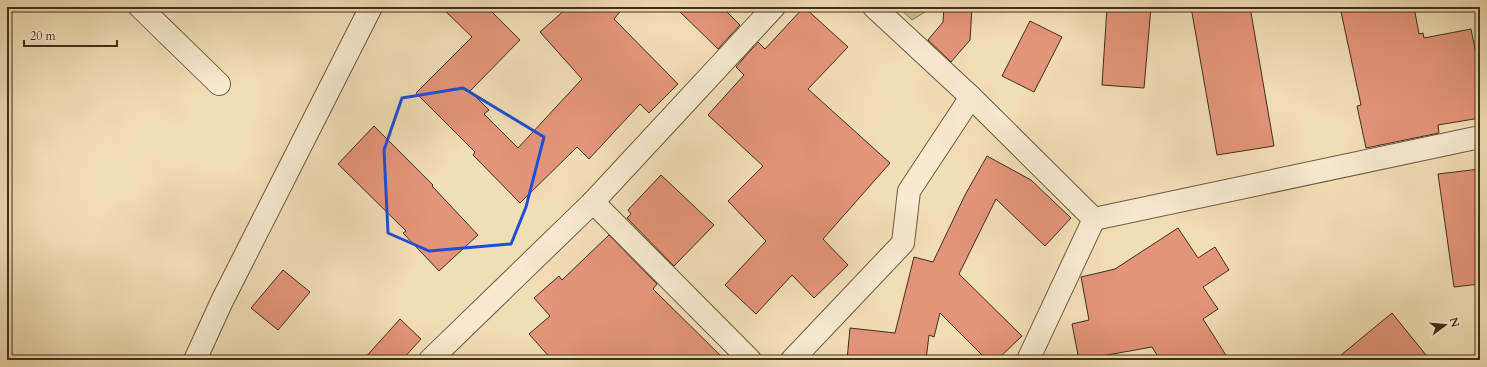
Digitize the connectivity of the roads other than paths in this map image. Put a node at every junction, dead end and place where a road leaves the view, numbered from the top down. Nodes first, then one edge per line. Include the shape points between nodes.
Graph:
1 (140, 7) edge
2 (371, 7) edge
3 (774, 7) edge
4 (874, 7) edge
5 (219, 84) dead end
6 (971, 97) junction
7 (1480, 137) edge
8 (593, 202) junction
9 (1094, 219) junction
10 (195, 360) edge
11 (430, 360) edge
12 (750, 360) edge
13 (792, 360) edge
14 (1028, 360) edge

1 - 5 street
2 - 10 street via 222,301
3 - 8 street
4 - 6 street
6 - 9 street
6 - 13 street via 909,191 903,243
7 - 9 street
8 - 11 street
8 - 12 street
9 - 14 street

